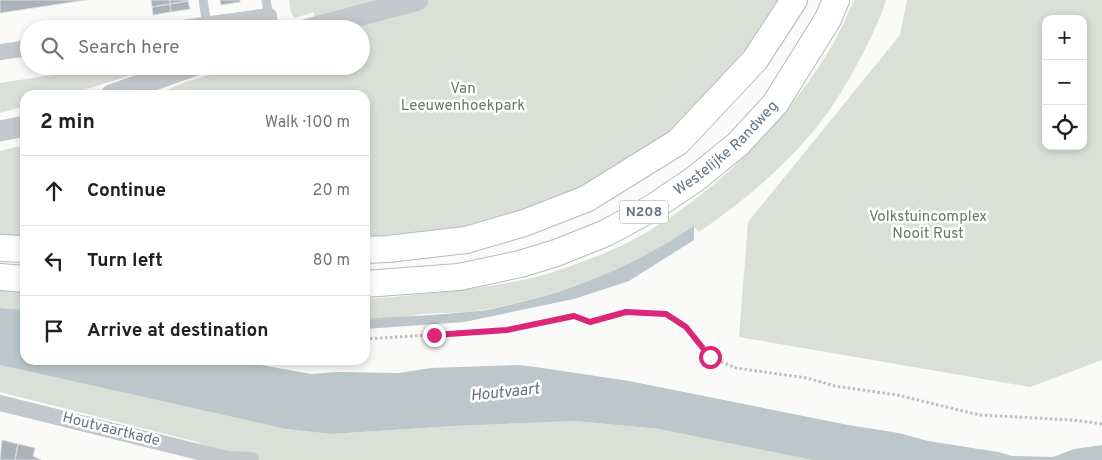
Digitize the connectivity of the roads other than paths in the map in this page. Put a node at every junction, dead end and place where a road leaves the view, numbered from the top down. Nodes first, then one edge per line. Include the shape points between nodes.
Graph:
1 (203, 0) edge
2 (418, 0) edge
3 (794, 0) edge
4 (836, 0) edge
5 (268, 15) edge
6 (206, 20) edge
7 (234, 20) edge
8 (342, 20) edge
9 (20, 49) edge
10 (0, 52) edge
11 (167, 75) edge
12 (125, 90) edge
13 (20, 127) edge
14 (0, 131) edge
15 (0, 248) edge
16 (20, 249) edge
17 (370, 250) edge
18 (0, 277) edge
19 (20, 279) edge
20 (370, 284) edge
21 (0, 403) edge
22 (251, 460) edge

1 - 6 lane
2 - 8 street
3 - 17 main road, N208 via 755,60 678,142 586,199 524,223 466,240
4 - 20 main road, Westelijke Randweg / N208 via 828,19 775,104 738,144 652,208 606,233 556,254 520,264 459,278
5 - 7 street
9 - 10 street
11 - 12 street
13 - 14 street
15 - 16 main road
18 - 19 main road
21 - 22 street, Houtvaartkade via 227,459

